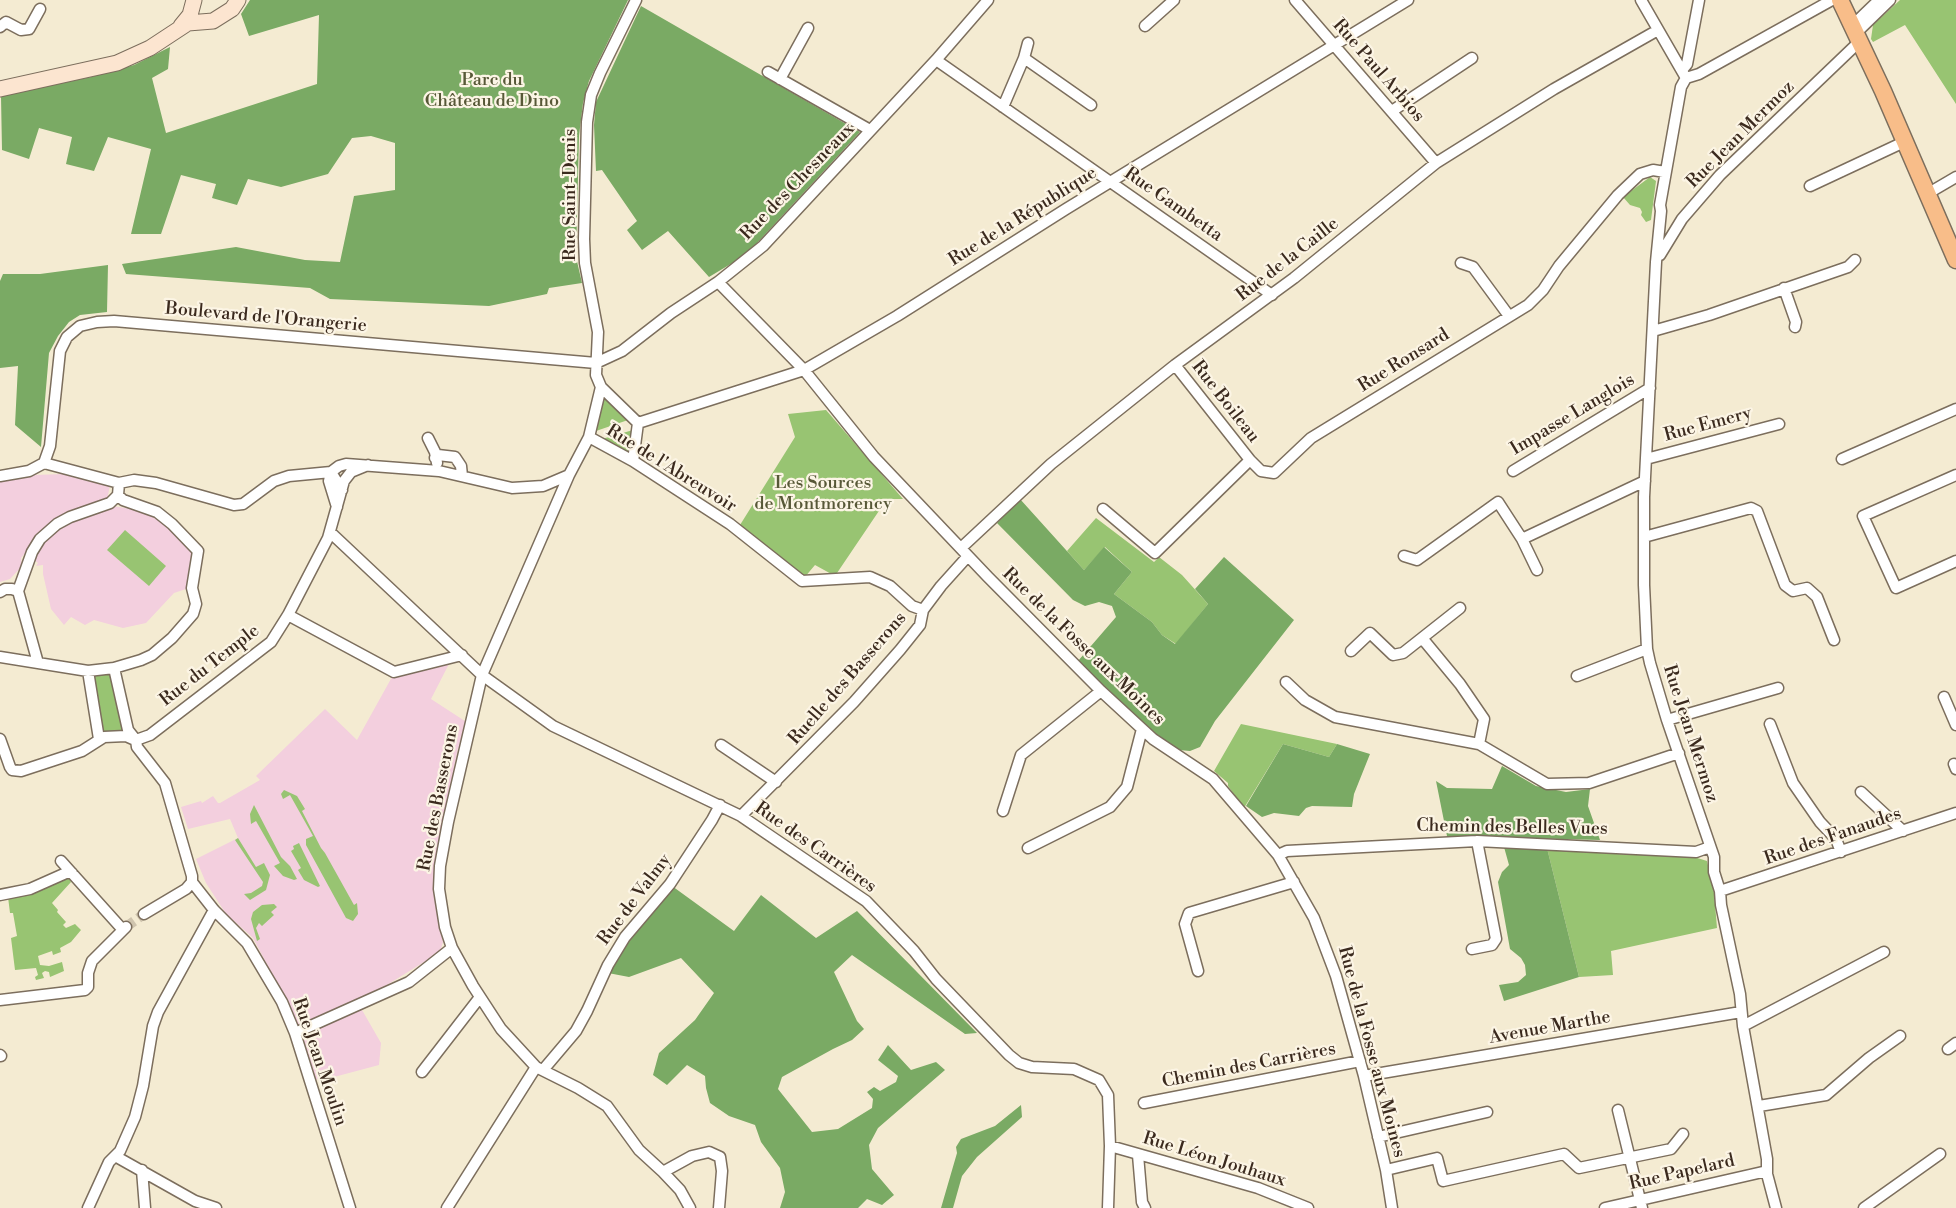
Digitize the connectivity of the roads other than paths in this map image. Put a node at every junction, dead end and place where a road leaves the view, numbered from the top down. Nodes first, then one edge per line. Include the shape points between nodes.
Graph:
1 (636, 0) edge
2 (1174, 0) edge
3 (1295, 0) edge
4 (1408, 0) edge
5 (1641, 0) edge
6 (1699, 0) edge
7 (1832, 0) edge
8 (1840, 0) edge
9 (1879, 0) edge
10 (1890, 0) edge
11 (237, 1) edge
12 (984, 2) edge
13 (40, 9) dead end
14 (196, 10) edge
15 (1145, 26) dead end
16 (0, 27) edge
17 (808, 28) dead end
18 (1658, 30) junction
19 (1856, 33) junction
20 (1028, 43) dead end
21 (1334, 44) junction
22 (1024, 58) junction
23 (1472, 58) dead end
24 (936, 60) junction
25 (768, 72) dead end
26 (1684, 74) junction
27 (780, 79) junction
28 (0, 89) edge
29 (1091, 105) dead end
30 (1003, 107) junction
31 (1392, 111) junction
32 (870, 130) junction
33 (1904, 142) junction
34 (1436, 163) junction
35 (1665, 172) junction
36 (1956, 177) edge
37 (1111, 182) junction
38 (1810, 186) dead end
39 (1927, 194) junction
40 (1661, 211) junction
41 (1682, 219) junction
42 (1855, 260) dead end
43 (1956, 260) edge
44 (1656, 262) junction
45 (1461, 263) dead end
46 (718, 282) junction
47 (1784, 288) junction
48 (1272, 295) junction
49 (1509, 316) junction
50 (1795, 327) dead end
51 (1653, 331) junction
52 (596, 363) junction
53 (1175, 365) junction
54 (804, 370) junction
55 (601, 387) junction
56 (1650, 388) junction
57 (1956, 409) edge
58 (638, 423) junction
59 (1779, 424) dead end
60 (589, 437) junction
61 (428, 438) dead end
62 (435, 459) junction
63 (1646, 459) junction
64 (1842, 459) dead end
65 (1250, 460) junction
66 (633, 461) junction
67 (44, 463) junction
68 (368, 465) junction
69 (439, 471) junction
70 (1513, 471) dead end
71 (331, 472) junction
72 (569, 475) junction
73 (1956, 475) edge
74 (0, 476) edge
75 (462, 476) junction
76 (1645, 481) junction
77 (119, 483) junction
78 (342, 490) junction
79 (118, 495) junction
80 (337, 507) junction
81 (1103, 509) dead end
82 (331, 533) junction
83 (1644, 537) junction
84 (1522, 539) junction
85 (965, 552) junction
86 (1404, 556) dead end
87 (1956, 561) edge
88 (1537, 570) dead end
89 (18, 591) junction
90 (0, 592) edge
91 (1460, 608) dead end
92 (923, 610) junction
93 (288, 615) junction
94 (1422, 638) junction
95 (1834, 640) dead end
96 (1647, 649) junction
97 (1351, 651) dead end
98 (462, 655) junction
99 (0, 657) edge
100 (38, 663) junction
101 (114, 668) junction
102 (88, 671) junction
103 (482, 675) junction
104 (1577, 676) dead end
105 (1286, 682) dead end
106 (1778, 688) dead end
107 (1101, 691) junction
108 (1944, 697) dead end
109 (1667, 720) junction
110 (1770, 724) dead end
111 (1956, 725) edge
112 (1142, 729) junction
113 (99, 739) junction
114 (0, 740) edge
115 (136, 740) junction
116 (1479, 744) junction
117 (721, 745) dead end
118 (1678, 753) junction
119 (776, 782) junction
120 (1861, 792) dead end
121 (720, 805) junction
122 (1003, 812) dead end
123 (1956, 813) edge
124 (741, 816) junction
125 (1903, 831) junction
126 (1478, 841) junction
127 (1710, 847) junction
128 (1028, 848) dead end
129 (1841, 852) junction
130 (1278, 855) junction
131 (61, 861) dead end
132 (72, 873) junction
133 (192, 882) junction
134 (1294, 882) junction
135 (1720, 891) junction
136 (0, 895) edge
137 (214, 910) junction
138 (144, 915) tunnel mouth
139 (452, 948) junction
140 (1472, 949) dead end
141 (1884, 952) dead end
142 (1198, 971) dead end
143 (480, 997) junction
144 (0, 1000) edge
145 (1741, 1012) junction
146 (1743, 1026) junction
147 (295, 1033) junction
148 (1900, 1036) dead end
149 (1360, 1061) junction
150 (540, 1068) junction
151 (422, 1072) dead end
152 (1364, 1076) junction
153 (1144, 1103) dead end
154 (1758, 1106) junction
155 (1618, 1110) dead end
156 (1487, 1112) dead end
157 (1683, 1134) dead end
158 (1378, 1137) junction
159 (1110, 1146) junction
160 (1940, 1154) dead end
161 (1138, 1155) junction
162 (116, 1156) junction
163 (1629, 1157) junction
164 (142, 1170) junction
165 (1386, 1170) junction
166 (1767, 1171) junction
167 (663, 1172) junction
168 (1642, 1204) edge
169 (88, 1208) edge
170 (145, 1208) edge
171 (216, 1208) edge
172 (350, 1208) edge
173 (447, 1208) edge
174 (690, 1208) edge
175 (719, 1208) edge
176 (1108, 1208) edge
177 (1145, 1208) edge
178 (1308, 1208) edge
179 (1392, 1208) edge
180 (1605, 1208) edge
181 (1776, 1208) edge
182 (1864, 1208) edge

1 - 52 street, Rue Saint-Denis via 597,79 589,107 585,256 598,332
2 - 15 street
3 - 21 street, Rue Paul Arbios
4 - 21 street, Rue de la République
5 - 18 street
6 - 26 street, Rue Jean Mermoz
7 - 26 street via 1699,74
8 - 19 main road
9 - 19 street
10 - 19 street
11 - 14 main road via 213,21
12 - 24 street, Rue des Chesneaux
13 - 16 street via 29,29 21,30 6,22
14 - 28 main road via 188,23 140,54 117,63
17 - 27 street
18 - 26 street
18 - 34 street, Rue de la Caille
19 - 33 main road
19 - 41 street, Rue Jean Mermoz
20 - 22 street
21 - 31 street, Rue Paul Arbios
21 - 37 street, Rue de la République
22 - 29 street
22 - 30 street
23 - 31 street
24 - 30 street, Rue Gambetta
24 - 32 street, Rue des Chesneaux
25 - 27 street
26 - 35 street, Rue Jean Mermoz
27 - 32 street
30 - 37 street, Rue Gambetta
31 - 34 street, Rue Paul Arbios
32 - 46 street, Rue des Chesneaux via 763,246
33 - 38 street
33 - 39 main road
34 - 48 street, Rue de la Caille
35 - 40 street, Rue Jean Mermoz
35 - 49 street, Rue Ronsard via 1640,174 1573,248 1536,298
36 - 39 street
37 - 48 street, Rue Gambetta
37 - 54 street, Rue de la République
39 - 43 main road
40 - 41 street via 1669,218
40 - 44 street, Rue Jean Mermoz
41 - 44 street, Rue Jean Mermoz
42 - 47 street via 1848,267
44 - 51 street, Rue Jean Mermoz
45 - 49 street via 1473,267
46 - 52 street, Rue des Chesneaux via 622,351
46 - 54 street, Rue de la Fosse aux Moines
47 - 50 street
47 - 51 street
48 - 53 street, Rue de la Caille
49 - 65 street, Rue Ronsard via 1311,438 1274,473 1261,471
51 - 56 street, Rue Jean Mermoz
52 - 55 street
52 - 67 street, Boulevard de l'Orangerie via 97,322 80,326 67,337 60,351 50,446
53 - 65 street, Rue Boileau
53 - 85 street, Rue de la Caille via 1051,464
54 - 58 street, Rue de la République
54 - 85 street, Rue de la Fosse aux Moines via 874,457
55 - 58 street
55 - 60 street, Rue des Basserons
56 - 63 street, Rue Jean Mermoz
56 - 70 street, Impasse Langlois
57 - 64 street
58 - 66 street
59 - 63 street, Rue Emery
60 - 66 street, Rue de l'Abreuvoir
60 - 72 street, Rue des Basserons
61 - 62 street
62 - 69 street
62 - 75 street via 438,455 455,457
63 - 76 street, Rue Jean Mermoz
65 - 81 street via 1155,553
66 - 92 street, Rue de l'Abreuvoir via 730,524 802,581 870,577
67 - 74 street via 29,471
67 - 77 street
68 - 69 street
68 - 71 street via 346,464
68 - 78 street, Rue du Temple via 351,472
69 - 75 street
71 - 77 street via 274,481 239,505 156,483
71 - 78 street
71 - 80 street, Rue du Temple via 329,481
72 - 75 street via 543,486 522,488
72 - 103 street, Rue des Basserons
73 - 87 street via 1863,516 1896,588
76 - 83 street, Rue Jean Mermoz
76 - 84 street
77 - 79 street
78 - 80 street, Rue du Temple
79 - 89 street via 57,524 40,539
79 - 101 street via 157,512 198,551 192,588 196,604 193,614 152,655
80 - 82 street, Rue du Temple
82 - 93 street, Rue du Temple
82 - 98 street, Rue des Carrières
83 - 95 street via 1751,508 1757,512 1785,585 1793,591 1808,588 1818,597
83 - 96 street, Rue Jean Mermoz
84 - 86 street via 1498,502 1417,560
84 - 88 street
85 - 92 street, Ruelle des Basserons
85 - 107 street, Rue de la Fosse aux Moines
89 - 90 street
89 - 100 street
91 - 94 street
92 - 119 street, Ruelle des Basserons via 920,625 900,650
93 - 98 street via 394,672
93 - 115 street, Rue du Temple via 271,642 150,735
94 - 97 street via 1403,653 1393,655 1370,633
94 - 116 street via 1484,719
96 - 104 street
96 - 109 street, Rue Jean Mermoz
98 - 103 street, Rue des Carrières
99 - 100 street
100 - 102 street
101 - 102 street
101 - 115 street via 128,730
102 - 113 street
103 - 121 street, Rue des Carrières via 553,726
103 - 139 street, Rue des Basserons via 440,866 439,889
105 - 116 street via 1305,700 1335,717
106 - 109 street
107 - 112 street, Rue de la Fosse aux Moines
107 - 122 street via 1021,755
108 - 111 street
109 - 118 street, Rue Jean Mermoz
110 - 129 street via 1793,783 1836,839
112 - 128 street via 1127,787 1110,807
112 - 130 street, Rue de la Fosse aux Moines via 1213,779
113 - 114 street via 82,752 21,771 12,770
113 - 115 street via 121,735
115 - 133 street via 137,747 165,783
116 - 118 street via 1547,784 1589,783
117 - 119 street
118 - 127 street, Rue Jean Mermoz
119 - 124 street, Ruelle des Basserons
120 - 125 street
121 - 124 street, Rue des Carrières
121 - 150 street, Rue de Valmy via 670,884 625,937 576,1031
123 - 125 street, Rue des Fanaudes
124 - 159 street, Rue des Carrières via 866,901 1019,1063 1074,1069 1099,1080 1108,1095
125 - 129 street, Rue des Fanaudes
126 - 127 street, Chemin des Belles Vues via 1696,852
126 - 130 street, Chemin des Belles Vues via 1287,850
126 - 140 street via 1496,939 1492,945
127 - 135 street, Rue Jean Mermoz
129 - 135 street, Rue des Fanaudes
130 - 134 street, Rue de la Fosse aux Moines
131 - 132 street
132 - 136 street via 30,890
132 - 144 street via 125,929 92,961 85,990
133 - 137 street, Rue Jean Moulin
133 - 138 street
134 - 142 street via 1189,913 1185,924
134 - 149 street, Rue de la Fosse aux Moines via 1326,947
135 - 145 street, Rue Jean Mermoz
137 - 147 street, Rue Jean Moulin via 252,950
137 - 162 street via 158,1012 142,1070 135,1117
139 - 143 street, Rue des Basserons
139 - 147 street via 409,982
141 - 146 street
143 - 150 street, Rue des Basserons via 501,1029
143 - 151 street
145 - 146 street, Rue Jean Mermoz
145 - 152 street, Avenue Marthe
146 - 154 street, Rue Jean Mermoz
147 - 172 street, Rue Jean Moulin
148 - 154 street via 1826,1095
149 - 152 street, Rue de la Fosse aux Moines
149 - 153 street, Chemin des Carrières
150 - 167 street, Rue des Basserons via 607,1106 639,1150
150 - 173 street
152 - 158 street, Rue de la Fosse aux Moines
154 - 166 street, Rue Jean Mermoz
155 - 163 street
156 - 158 street
157 - 163 street via 1671,1149
158 - 165 street, Rue de la Fosse aux Moines
159 - 161 street, Rue Léon Jouhaux
159 - 176 street, Rue des Carrières
160 - 182 street
161 - 177 street
161 - 178 street, Rue Léon Jouhaux via 1258,1188
162 - 164 street
162 - 169 street via 109,1162
163 - 165 street via 1579,1167 1564,1154 1443,1181 1437,1158
163 - 168 street
164 - 170 street
164 - 171 street via 195,1201
165 - 179 street, Rue de la Fosse aux Moines
166 - 168 street, Rue Papelard
166 - 181 street, Rue Jean Mermoz
167 - 174 street, Rue des Basserons
167 - 175 street via 692,1156 709,1152 720,1157
168 - 180 street, Rue Papelard

